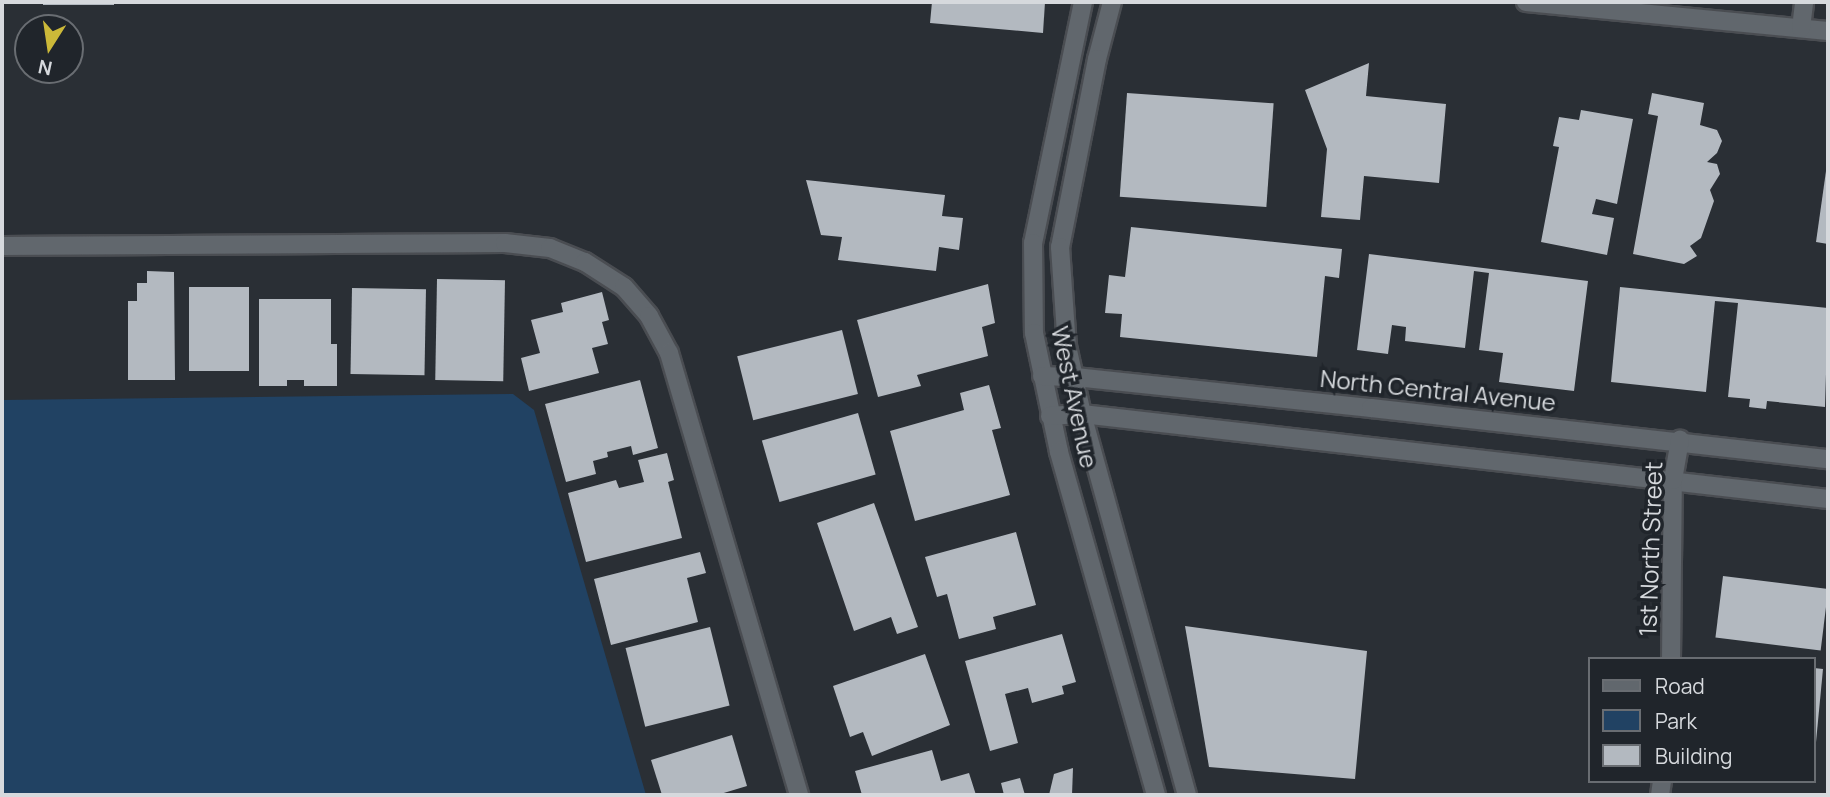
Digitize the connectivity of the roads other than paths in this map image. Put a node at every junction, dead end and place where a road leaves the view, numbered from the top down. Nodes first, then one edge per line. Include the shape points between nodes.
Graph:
1 (1083, 2) edge
2 (1112, 2) edge
3 (1526, 2) edge
4 (1804, 2) edge
5 (1801, 28) junction
6 (1828, 31) edge
7 (2, 247) edge
8 (1042, 376) junction
9 (1076, 377) junction
10 (1082, 414) junction
11 (1050, 416) junction
12 (1679, 440) junction
13 (1828, 459) edge
14 (1673, 480) junction
15 (1828, 499) edge
16 (1671, 657) edge
17 (799, 795) edge
18 (1156, 795) edge
19 (1186, 795) edge

1 - 8 street, West Avenue via 1033,243 1034,333
2 - 9 street, West Avenue via 1060,247 1067,346
3 - 5 street
4 - 5 street
5 - 6 street
7 - 17 street via 505,243 550,248 585,262 624,287 649,316 669,353
8 - 9 street, North Central Avenue
8 - 11 street, West Avenue
9 - 10 street, West Avenue
9 - 12 street, North Central Avenue
10 - 11 street
10 - 14 street
10 - 19 street, West Avenue
11 - 18 street, West Avenue
12 - 13 street, North Central Avenue
12 - 14 street, 1st North Street
14 - 15 street
14 - 16 street, 1st North Street

